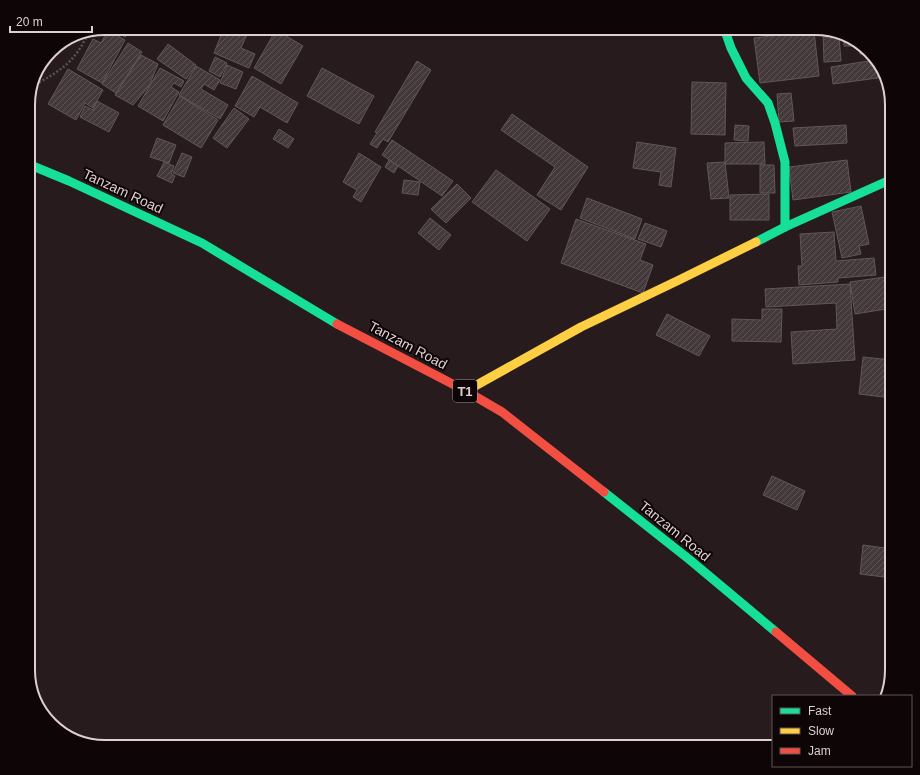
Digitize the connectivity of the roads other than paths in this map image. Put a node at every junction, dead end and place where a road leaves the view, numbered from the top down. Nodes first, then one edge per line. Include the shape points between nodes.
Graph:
1 (726, 35) edge
2 (35, 167) edge
3 (885, 183) edge
4 (785, 227) junction
5 (466, 391) junction
6 (851, 695) edge

1 - 4 main road via 746,78 768,103 776,123 785,162
2 - 5 main road, Tanzam Road / T1 via 202,243 328,319
3 - 4 main road
4 - 5 main road via 581,327
5 - 6 main road, Tanzam Road / T1 via 502,412 678,550

